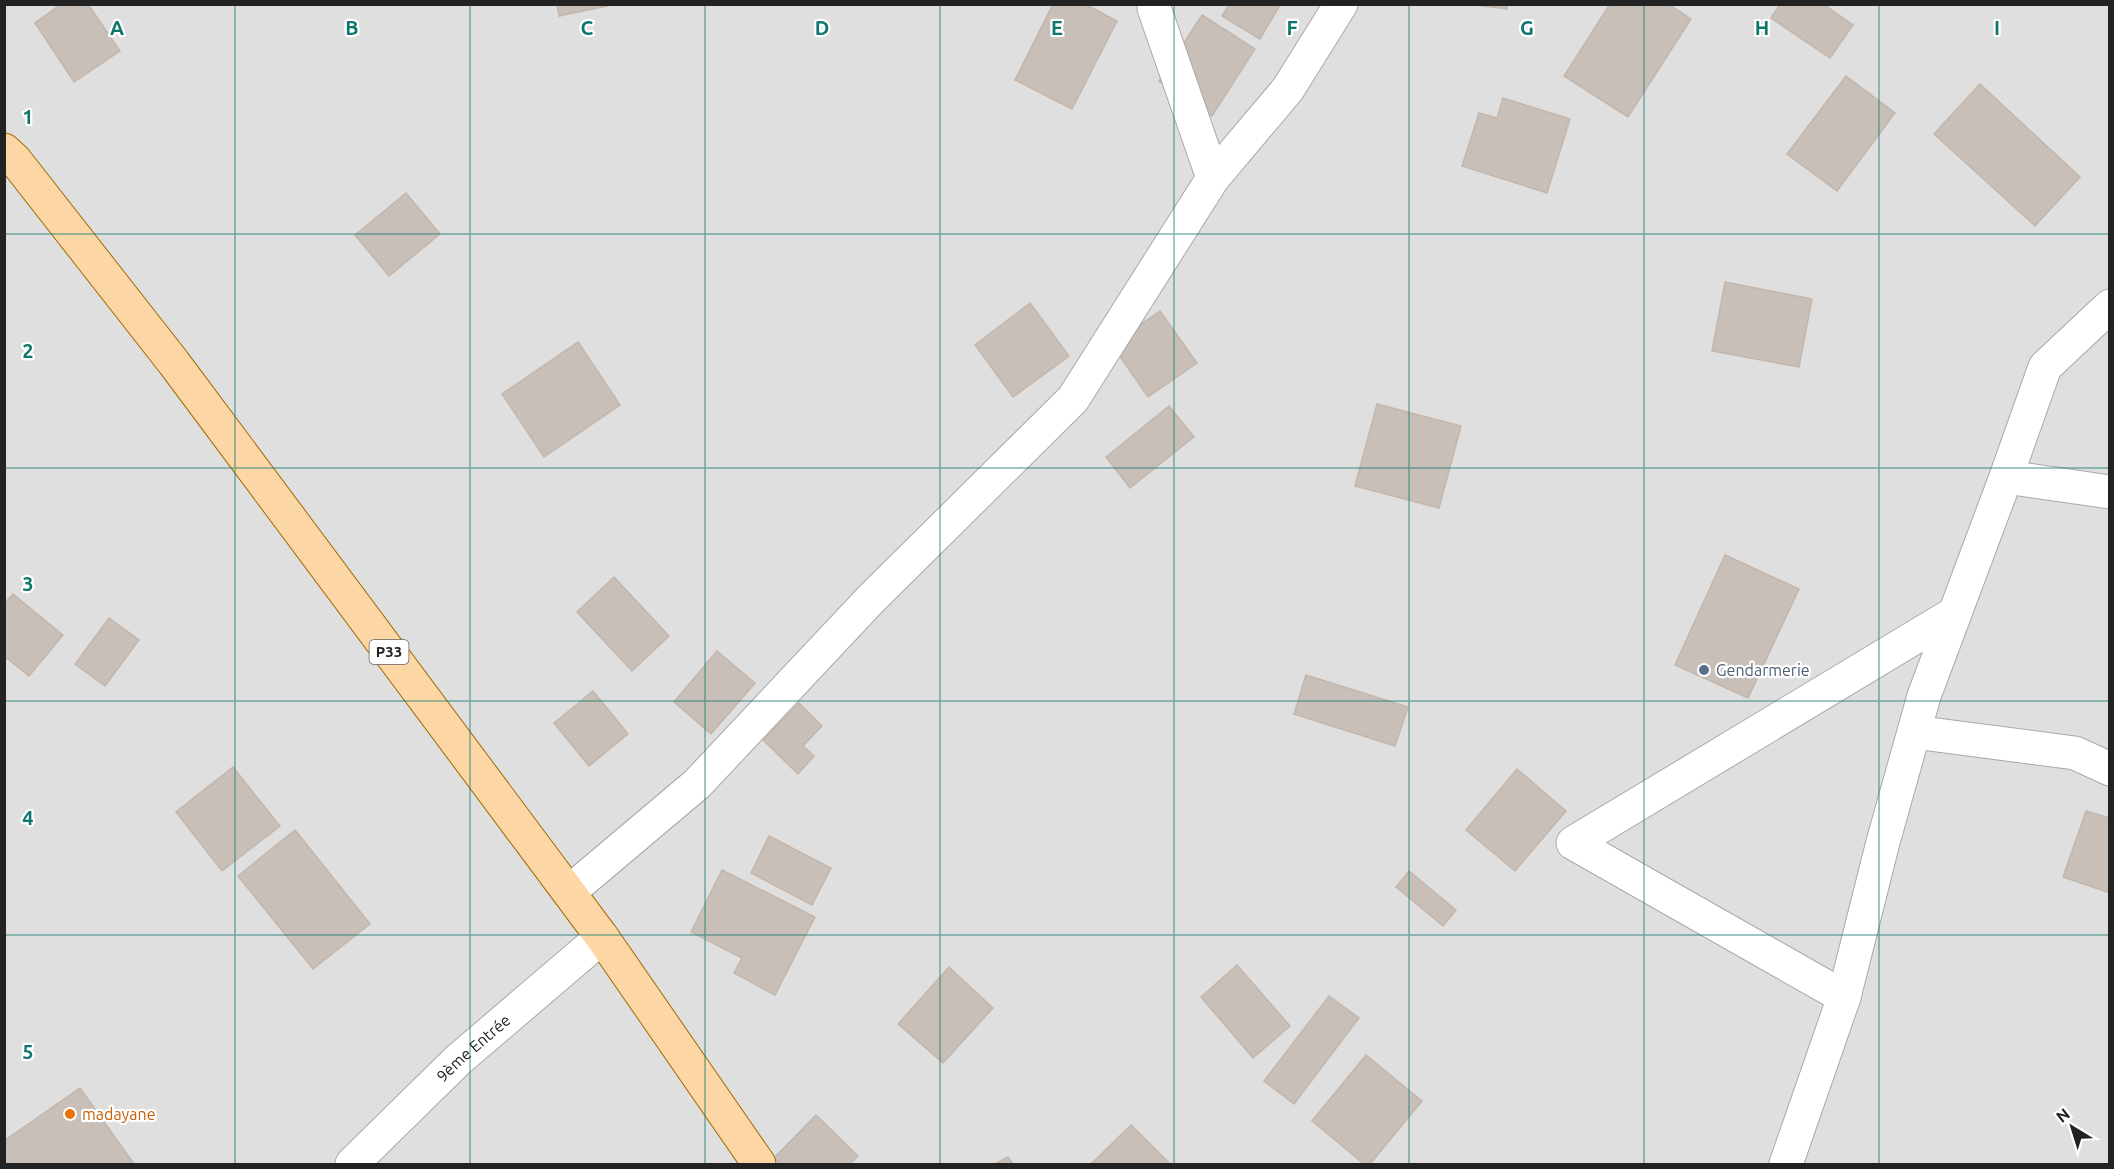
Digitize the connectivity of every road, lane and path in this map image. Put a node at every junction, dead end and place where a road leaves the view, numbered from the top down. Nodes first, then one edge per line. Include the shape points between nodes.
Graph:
1 (1341, 4) edge
2 (1154, 8) dead end
3 (4, 150) edge
4 (1213, 178) junction
5 (2109, 306) edge
6 (2006, 477) junction
7 (2109, 492) edge
8 (1955, 613) junction
9 (1914, 732) junction
10 (2109, 769) edge
11 (569, 892) junction
12 (602, 937) junction
13 (1844, 997) junction
14 (352, 1164) edge
15 (759, 1164) edge
16 (1786, 1164) edge

1 - 4 street via 1288,88
2 - 4 street
3 - 11 main road, P33 via 174,363
4 - 11 street via 1073,399 870,600 697,784
5 - 6 street via 2045,367
6 - 7 street
6 - 8 street
8 - 9 street
8 - 13 street via 1573,843
9 - 10 street via 2075,753
9 - 13 street
11 - 12 main road, P33
12 - 14 street, 9ème Entrée via 458,1060
12 - 15 main road, P33
13 - 16 street

